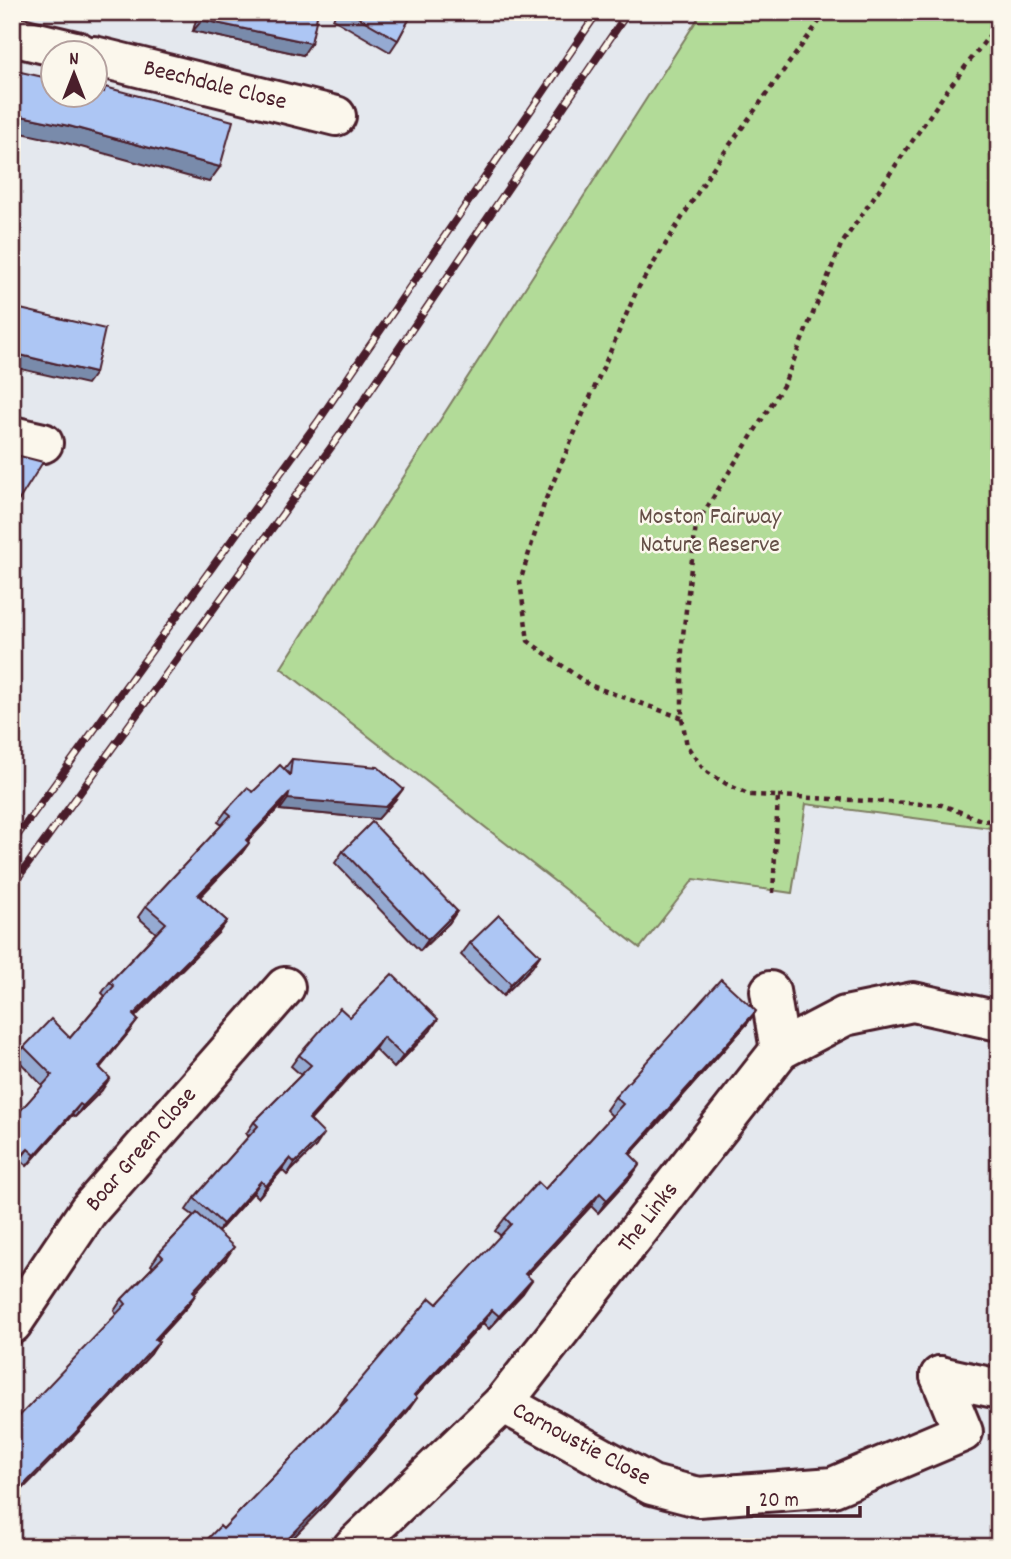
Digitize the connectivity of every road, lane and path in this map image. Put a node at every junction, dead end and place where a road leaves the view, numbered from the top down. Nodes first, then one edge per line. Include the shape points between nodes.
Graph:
1 (826, 12) edge
2 (999, 23) edge
3 (12, 36) edge
4 (38, 42) edge
5 (108, 59) edge
6 (336, 116) dead end
7 (682, 719) junction
8 (778, 796) junction
9 (999, 822) edge
10 (772, 893) dead end
11 (285, 987) dead end
12 (770, 991) dead end
13 (999, 1021) edge
14 (780, 1050) junction
15 (12, 1324) edge
16 (999, 1390) edge
17 (503, 1403) junction
18 (353, 1547) edge

1 - 7 path via 713,168 637,289 545,501 520,582 528,641 589,685
2 - 7 path via 841,245 785,384 696,525 682,644
3 - 4 street
5 - 6 street, Beechdale Close
7 - 8 path via 687,746 705,771 750,795
8 - 9 path via 942,804 981,820
8 - 10 path
11 - 15 street, Boar Green Close via 88,1211
12 - 14 street
13 - 14 street, The Links via 913,1002 845,1016
14 - 17 street, The Links
16 - 17 street, Carnoustie Close via 940,1376 963,1432 833,1487 698,1497 652,1485
17 - 18 street, The Links

